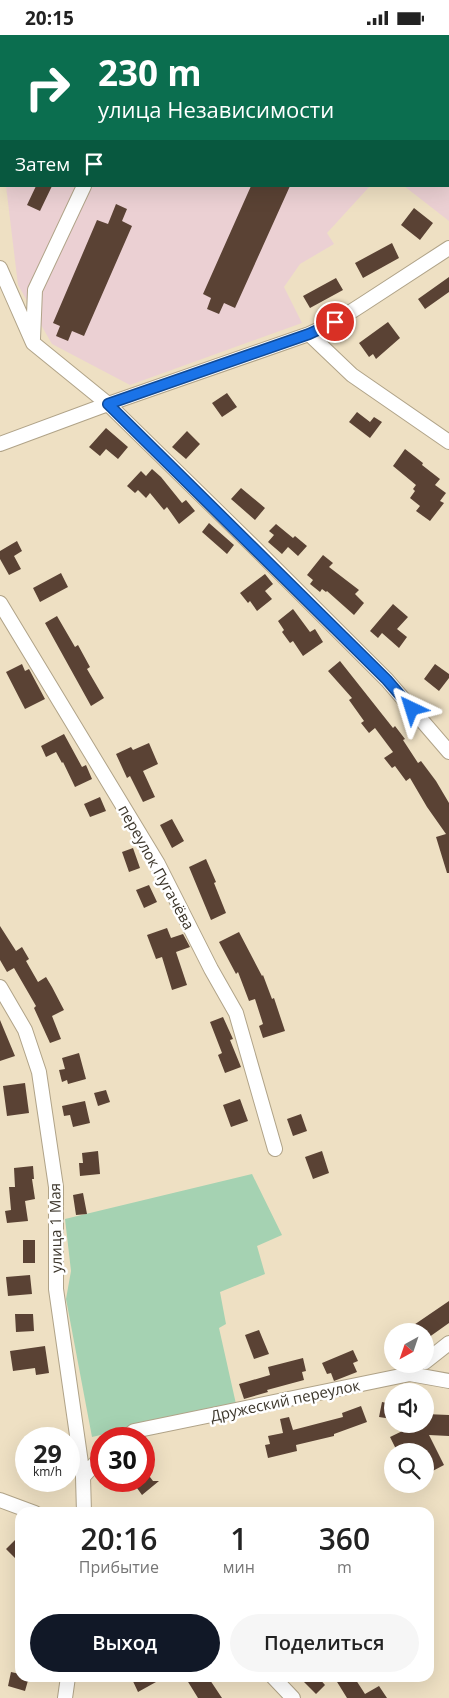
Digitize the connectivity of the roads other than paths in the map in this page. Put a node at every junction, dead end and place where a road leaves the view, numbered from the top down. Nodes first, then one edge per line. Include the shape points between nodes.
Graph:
1 (84, 187) edge
2 (449, 248) edge
3 (0, 268) edge
4 (309, 334) junction
5 (32, 343) junction
6 (108, 404) junction
7 (449, 442) edge
8 (0, 444) edge
9 (0, 603) edge
10 (449, 752) edge
11 (0, 987) edge
12 (275, 1149) dead end
13 (449, 1343) edge
14 (434, 1355) edge
15 (410, 1374) joint
16 (449, 1381) edge
17 (153, 1427) edge
18 (90, 1469) edge
19 (83, 1477) junction
20 (0, 1500) edge
21 (19, 1507) edge
22 (84, 1507) edge
23 (68, 1682) edge
24 (278, 1682) edge
25 (66, 1698) edge
26 (293, 1698) edge

1 - 5 street via 35,290
2 - 4 street via 356,309
3 - 5 street
4 - 6 street
4 - 7 street via 352,375
5 - 6 street
6 - 8 street
6 - 10 street via 387,680
9 - 12 street, переулок Пугачёва via 158,863 236,1013
11 - 19 street, улица 1 Мая via 25,1030 40,1072 56,1187 56,1289
13 - 14 street
15 - 16 street, Дружеский переулок
15 - 17 street, Дружеский переулок
18 - 19 street
19 - 22 street
20 - 21 street
23 - 25 street
24 - 26 street

